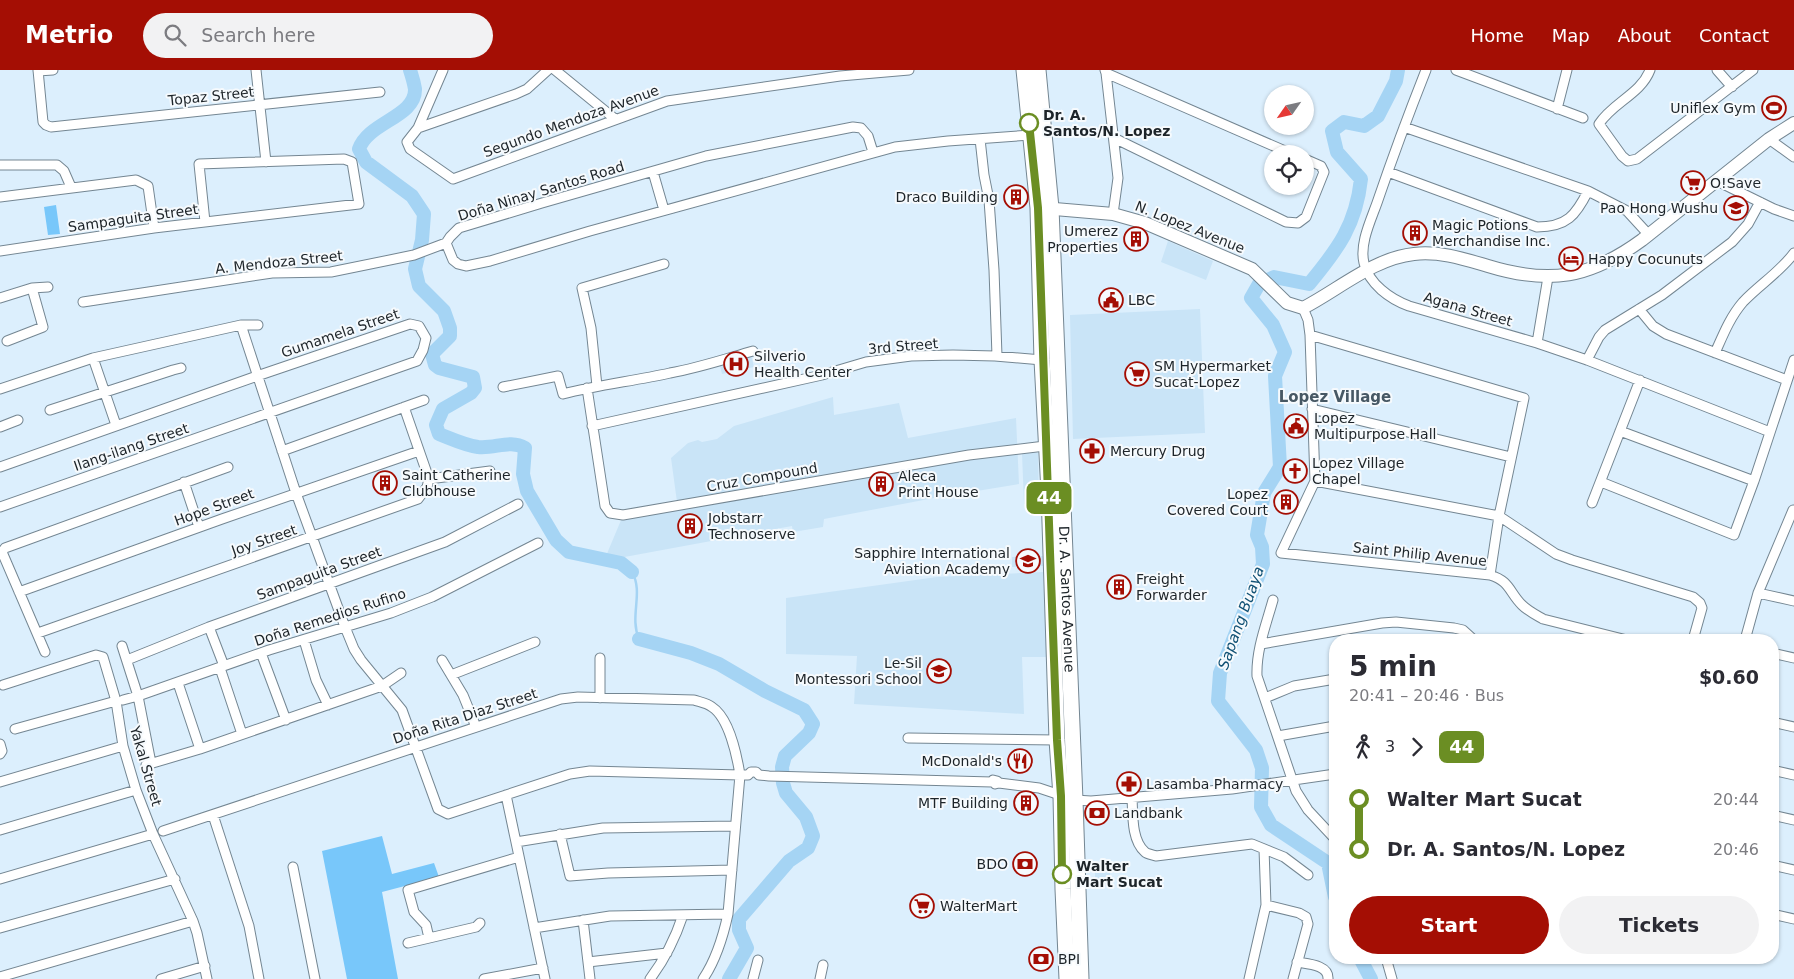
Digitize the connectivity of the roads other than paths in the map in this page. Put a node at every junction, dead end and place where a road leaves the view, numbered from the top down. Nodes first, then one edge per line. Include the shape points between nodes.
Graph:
1 (53, 70) edge
2 (256, 70) edge
3 (443, 70) edge
4 (548, 70) edge
5 (554, 70) edge
6 (909, 70) edge
7 (1024, 70) edge
8 (1038, 70) edge
9 (1426, 70) edge
10 (1456, 70) edge
11 (1567, 70) edge
12 (1650, 70) edge
13 (1718, 70) edge
14 (1753, 70) edge
15 (38, 71) edge
16 (1106, 72) edge
17 (1732, 87) junction
18 (380, 92) dead end
19 (260, 104) junction
20 (1557, 109) junction
21 (1583, 118) dead end
22 (615, 119) junction
23 (1794, 123) edge
24 (418, 128) junction
25 (1404, 128) junction
26 (1030, 135) junction
27 (1114, 138) junction
28 (980, 139) junction
29 (1769, 139) junction
30 (1272, 145) edge
31 (873, 152) junction
32 (1794, 156) edge
33 (266, 162) junction
34 (1314, 163) edge
35 (0, 165) edge
36 (653, 172) junction
37 (1388, 172) junction
38 (1717, 180) junction
39 (71, 187) junction
40 (1588, 191) junction
41 (0, 197) edge
42 (1760, 202) junction
43 (1045, 208) junction
44 (664, 210) junction
45 (1113, 214) junction
46 (1794, 216) edge
47 (205, 222) junction
48 (154, 228) junction
49 (1648, 235) junction
50 (446, 243) junction
51 (0, 251) edge
52 (1794, 253) edge
53 (664, 264) dead end
54 (1367, 271) junction
55 (1548, 277) junction
56 (48, 287) dead end
57 (32, 288) junction
58 (0, 298) edge
59 (83, 302) dead end
60 (1301, 308) junction
61 (1639, 309) junction
62 (258, 325) dead end
63 (241, 326) junction
64 (1310, 335) junction
65 (7, 341) dead end
66 (1537, 343) junction
67 (752, 351) dead end
68 (1715, 353) junction
69 (997, 356) junction
70 (93, 358) junction
71 (1042, 360) junction
72 (1587, 360) junction
73 (1794, 360) edge
74 (181, 368) dead end
75 (257, 376) junction
76 (1640, 380) junction
77 (1787, 380) junction
78 (597, 386) junction
79 (503, 387) dead end
80 (586, 388) junction
81 (0, 389) edge
82 (106, 392) junction
83 (424, 400) dead end
84 (404, 407) junction
85 (1312, 409) junction
86 (50, 410) dead end
87 (270, 413) junction
88 (18, 420) dead end
89 (116, 425) junction
90 (592, 426) junction
91 (0, 427) edge
92 (1620, 431) junction
93 (1770, 432) junction
94 (1051, 438) junction
95 (282, 451) junction
96 (419, 451) junction
97 (1511, 457) junction
98 (0, 467) edge
99 (228, 467) dead end
100 (490, 471) dead end
101 (429, 479) junction
102 (1315, 481) junction
103 (1754, 481) junction
104 (184, 482) junction
105 (1600, 482) junction
106 (296, 493) junction
107 (1592, 503) dead end
108 (518, 504) dead end
109 (0, 507) edge
110 (1499, 516) junction
111 (1793, 516) edge
112 (199, 527) junction
113 (312, 537) junction
114 (538, 543) dead end
115 (1490, 576) junction
116 (329, 583) junction
117 (19, 592) junction
118 (1758, 593) junction
119 (1273, 600) dead end
120 (1794, 601) edge
121 (209, 627) junction
122 (345, 627) junction
123 (38, 633) junction
124 (1467, 634) edge
125 (1603, 634) edge
126 (1695, 634) edge
127 (1747, 634) edge
128 (304, 640) junction
129 (535, 642) dead end
130 (1261, 644) junction
131 (122, 646) dead end
132 (45, 652) dead end
133 (261, 653) junction
134 (1779, 655) edge
135 (600, 658) dead end
136 (1794, 658) edge
137 (127, 660) junction
138 (442, 660) dead end
139 (222, 667) junction
140 (400, 673) dead end
141 (451, 675) junction
142 (1329, 679) edge
143 (178, 682) junction
144 (3, 685) dead end
145 (382, 686) junction
146 (138, 696) junction
147 (600, 698) junction
148 (1265, 698) junction
149 (119, 700) junction
150 (328, 705) junction
151 (286, 720) junction
152 (1779, 724) edge
153 (476, 727) junction
154 (1329, 727) edge
155 (1794, 727) edge
156 (15, 729) dead end
157 (242, 734) junction
158 (1278, 736) junction
159 (908, 738) dead end
160 (1057, 740) junction
161 (0, 744) edge
162 (123, 746) junction
163 (416, 747) junction
164 (200, 749) junction
165 (0, 754) edge
166 (1779, 772) edge
167 (744, 775) junction
168 (1329, 775) edge
169 (1794, 775) edge
170 (1291, 781) junction
171 (0, 782) edge
172 (136, 790) junction
173 (506, 795) junction
174 (1132, 797) junction
175 (1068, 798) junction
176 (213, 815) junction
177 (1779, 817) edge
178 (1794, 820) edge
179 (735, 826) junction
180 (0, 830) edge
181 (1329, 830) edge
182 (163, 831) dead end
183 (153, 834) junction
184 (560, 834) junction
185 (516, 842) junction
186 (1264, 849) junction
187 (519, 858) junction
188 (293, 867) dead end
189 (1779, 867) edge
190 (732, 870) junction
191 (1794, 870) edge
192 (1308, 875) dead end
193 (0, 879) edge
194 (175, 879) junction
195 (1266, 906) junction
196 (728, 914) junction
197 (683, 915) junction
198 (1779, 916) edge
199 (1794, 919) edge
200 (583, 920) junction
201 (193, 921) junction
202 (480, 923) dead end
203 (0, 928) edge
204 (534, 928) junction
205 (429, 938) junction
206 (408, 943) dead end
207 (667, 953) junction
208 (758, 960) dead end
209 (588, 962) junction
210 (1297, 962) junction
211 (823, 964) dead end
212 (1388, 964) edge
213 (204, 966) junction
214 (543, 968) junction
215 (0, 977) edge
216 (161, 979) edge
217 (207, 979) edge
218 (259, 979) edge
219 (315, 979) edge
220 (484, 979) edge
221 (545, 979) edge
222 (590, 979) edge
223 (650, 979) edge
224 (703, 979) edge
225 (753, 979) edge
226 (820, 979) edge
227 (1067, 979) edge
228 (1081, 979) edge
229 (1249, 979) edge
230 (1293, 979) edge
231 (1328, 979) edge
232 (1392, 979) edge

1 - 15 street
2 - 19 street
3 - 24 street
4 - 24 street via 527,89 516,94
5 - 22 street
6 - 22 street, Segundo Mendoza Avenue via 840,76 667,101
7 - 26 main road, Dr. A. Santos Avenue
8 - 43 main road, Dr. A. Santos Avenue
9 - 25 street
10 - 20 street
11 - 20 street
12 - 17 street via 1644,83 1609,110 1599,124 1628,161 1637,159
13 - 17 street
14 - 17 street
15 - 19 street, Topaz Street via 43,122 51,127
16 - 27 street
16 - 30 street
18 - 19 street, Topaz Street
19 - 33 street
20 - 21 street
22 - 24 street, Segundo Mendoza Avenue via 453,179 410,149 407,142
23 - 29 street
25 - 37 street
25 - 40 street
26 - 28 street
26 - 43 main road, Dr. A. Santos Avenue
27 - 34 street via 1286,222 1298,223 1306,216 1324,172
27 - 45 street via 1118,178
28 - 31 street
28 - 69 street via 989,200
29 - 32 street
29 - 38 street
31 - 36 street, Doña Ninay Santos Road via 868,136 861,128 853,127 706,156
31 - 44 street
33 - 47 street via 199,164
33 - 47 street, Sampaguita Street via 344,159 352,162 359,204
35 - 39 street via 57,165 64,171
36 - 44 street
36 - 50 street, Doña Ninay Santos Road via 459,228
37 - 40 street via 1537,227 1566,221 1579,210
37 - 54 street via 1364,243 1363,261
38 - 42 street
38 - 49 street
39 - 41 street
39 - 48 street via 143,182 148,186
40 - 49 street via 1627,211
42 - 46 street
42 - 61 street via 1748,224 1732,242
43 - 45 street, N. Lopez Avenue
43 - 71 main road, Dr. A. Santos Avenue
43 - 94 main road, Dr. A. Santos Avenue
44 - 50 street via 490,262 466,266 453,260
45 - 60 street, N. Lopez Avenue via 1145,222 1252,269 1287,303
47 - 48 street, Sampaguita Street
48 - 51 street, Sampaguita Street
49 - 55 street via 1603,265
50 - 59 street, A. Mendoza Street via 417,254 331,272 272,274
52 - 68 street via 1730,319
53 - 78 street via 582,288 591,328
54 - 55 street via 1386,260 1426,253 1452,256 1515,274
54 - 60 street
54 - 66 street, Agana Street via 1380,289 1400,303
55 - 66 street
56 - 57 street
57 - 58 street
57 - 65 street via 43,327
60 - 64 street via 1303,322
61 - 68 street via 1660,331
61 - 72 street via 1605,330
62 - 63 street
63 - 70 street
63 - 75 street
64 - 85 street
64 - 97 street via 1524,398
66 - 72 street, Agana Street
67 - 78 street via 673,373
68 - 77 street
69 - 71 street, 3rd Street
69 - 90 street, 3rd Street via 911,356 866,362 822,375
70 - 81 street
70 - 82 street
71 - 94 main road, Dr. A. Santos Avenue
72 - 76 street, Agana Street
73 - 77 street
74 - 82 street
75 - 87 street
75 - 87 street, Gumamela Street via 410,324 419,326 426,338 417,361
75 - 89 street
76 - 92 street
76 - 93 street, Agana Street
77 - 93 street
78 - 80 street
79 - 80 street via 558,376 563,394
80 - 90 street, Cruz Compound
82 - 86 street
82 - 89 street
83 - 84 street
84 - 95 street
84 - 96 street
85 - 97 street
85 - 102 street
87 - 95 street
87 - 109 street, Ilang-ilang Street
88 - 91 street
89 - 98 street
90 - 94 street, Cruz Compound via 605,506 610,513 624,515
92 - 103 street
92 - 105 street
93 - 103 street
94 - 160 main road, Dr. A. Santos Avenue via 1049,492
94 - 175 main road, Dr. A. Santos Avenue
95 - 106 street
96 - 101 street
96 - 106 street, Hope Street
97 - 110 street
99 - 104 street
100 - 101 street
101 - 113 street, Joy Street via 418,499
102 - 110 street
102 - 115 street, Saint Philip Avenue via 1281,554
103 - 105 street via 1734,535
104 - 112 street
104 - 117 street via 4,548 2,552
105 - 107 street
106 - 112 street, Hope Street
106 - 113 street
108 - 116 street, Sampaguita Street via 445,542
110 - 115 street
110 - 126 street via 1556,554 1697,599 1702,608
111 - 118 street
112 - 117 street, Hope Street
113 - 116 street
113 - 123 street, Joy Street
114 - 122 street, Doña Remedios Rufino via 432,597
115 - 125 street, Saint Philip Avenue via 1503,580 1522,605 1535,615
116 - 121 street, Sampaguita Street
116 - 122 street
117 - 123 street
118 - 120 street
118 - 127 street
119 - 130 street
121 - 137 street, Sampaguita Street
121 - 139 street
122 - 128 street, Doña Remedios Rufino
122 - 145 street via 354,649
123 - 132 street
124 - 130 street via 1454,628 1396,622
128 - 133 street, Doña Remedios Rufino
128 - 150 street via 316,680
129 - 141 street
130 - 148 street via 1257,676
131 - 137 street
133 - 139 street, Doña Remedios Rufino
133 - 151 street
134 - 136 street
135 - 147 street
137 - 146 street
138 - 141 street
139 - 143 street, Doña Remedios Rufino
139 - 157 street
140 - 145 street
141 - 153 street via 463,694
142 - 148 street via 1294,686
143 - 146 street, Doña Remedios Rufino
143 - 164 street
144 - 149 street, Yakal Street via 100,655
145 - 150 street
145 - 163 street via 402,710
146 - 149 street, Doña Remedios Rufino
146 - 164 street via 148,764
147 - 153 street, Doña Rita Diaz Street via 561,699
147 - 167 street, Doña Rita Diaz Street via 694,700 713,707 728,731
148 - 158 street
149 - 156 street, Doña Remedios Rufino
149 - 162 street, Yakal Street
150 - 151 street
151 - 157 street
152 - 155 street
153 - 163 street, Doña Rita Diaz Street
154 - 158 street
157 - 164 street
158 - 170 street
159 - 160 street
160 - 175 main road, Dr. A. Santos Avenue
161 - 165 street
162 - 171 street
162 - 172 street, Yakal Street
163 - 173 street via 438,809 442,812 448,814
163 - 176 street, Doña Rita Diaz Street
166 - 169 street
167 - 173 street via 590,772 557,777
167 - 175 street via 756,772 769,776 995,782 1039,788
167 - 179 street, Doña Rita Diaz Street
168 - 170 street
170 - 174 street
170 - 181 street via 1302,802
172 - 180 street
172 - 183 street, Yakal Street
173 - 185 street
174 - 175 street via 1091,801
174 - 186 street via 1135,833 1145,852 1156,856 1252,844
175 - 227 main road, Dr. A. Santos Avenue via 1062,890
175 - 228 main road, Dr. A. Santos Avenue
176 - 182 street, Doña Rita Diaz Street
176 - 218 street via 248,923
177 - 178 street
179 - 184 street via 603,828
179 - 190 street, Doña Rita Diaz Street
183 - 193 street
183 - 194 street, Yakal Street
184 - 185 street
184 - 190 street via 570,876
185 - 187 street
186 - 192 street via 1284,857
186 - 195 street
187 - 204 street
187 - 205 street via 408,890 414,912 426,925
188 - 219 street
189 - 191 street
190 - 196 street, Doña Rita Diaz Street
194 - 201 street, Yakal Street
194 - 203 street
195 - 210 street via 1306,917 1308,924
195 - 229 street
196 - 197 street
196 - 224 street, Doña Rita Diaz Street via 725,932
197 - 200 street via 610,916
197 - 207 street
198 - 199 street
200 - 204 street
200 - 209 street
201 - 213 street, Yakal Street
201 - 215 street
202 - 205 street via 476,927
204 - 214 street
205 - 206 street
207 - 209 street
207 - 223 street
208 - 225 street
209 - 222 street
210 - 230 street
210 - 231 street via 1322,968 1329,975
211 - 226 street
212 - 232 street
213 - 216 street
213 - 217 street, Yakal Street
214 - 220 street
214 - 221 street

